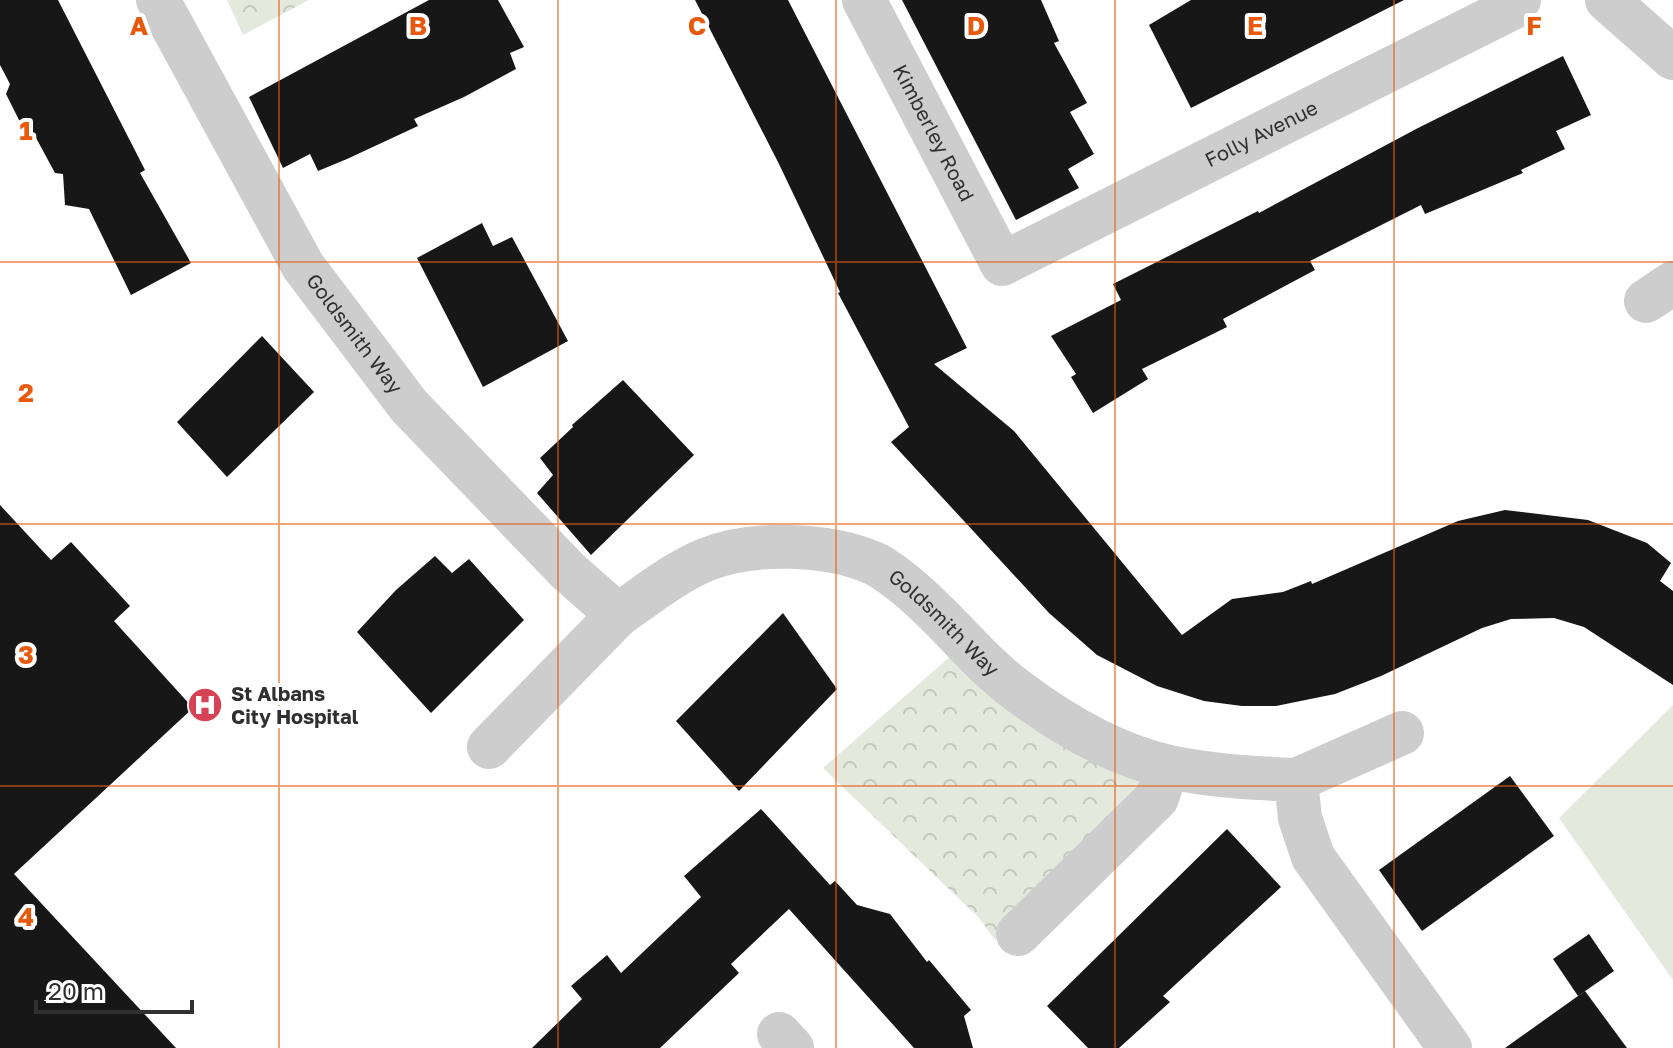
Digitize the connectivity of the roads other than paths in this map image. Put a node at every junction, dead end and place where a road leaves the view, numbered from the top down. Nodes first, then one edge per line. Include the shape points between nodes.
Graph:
1 (158, 0) edge
2 (864, 0) edge
3 (1519, 0) edge
4 (1607, 0) edge
5 (1673, 58) edge
6 (1002, 264) joint
7 (618, 615) junction
8 (1402, 733) dead end
9 (489, 747) dead end
10 (1167, 767) junction
11 (1296, 780) junction
12 (1018, 934) dead end
13 (1450, 1048) edge

1 - 7 street, Goldsmith Way via 303,266 409,406 569,572
2 - 6 street, Kimberley Road
3 - 6 street, Folly Avenue
4 - 5 street
7 - 9 street, Goldsmith Way
7 - 10 street, Goldsmith Way via 705,560 744,549 789,547 873,563 904,583 1016,690 1108,746
8 - 11 street, Goldsmith Way
10 - 11 street, Goldsmith Way
10 - 12 street via 1157,798
11 - 13 street via 1300,818 1313,857

